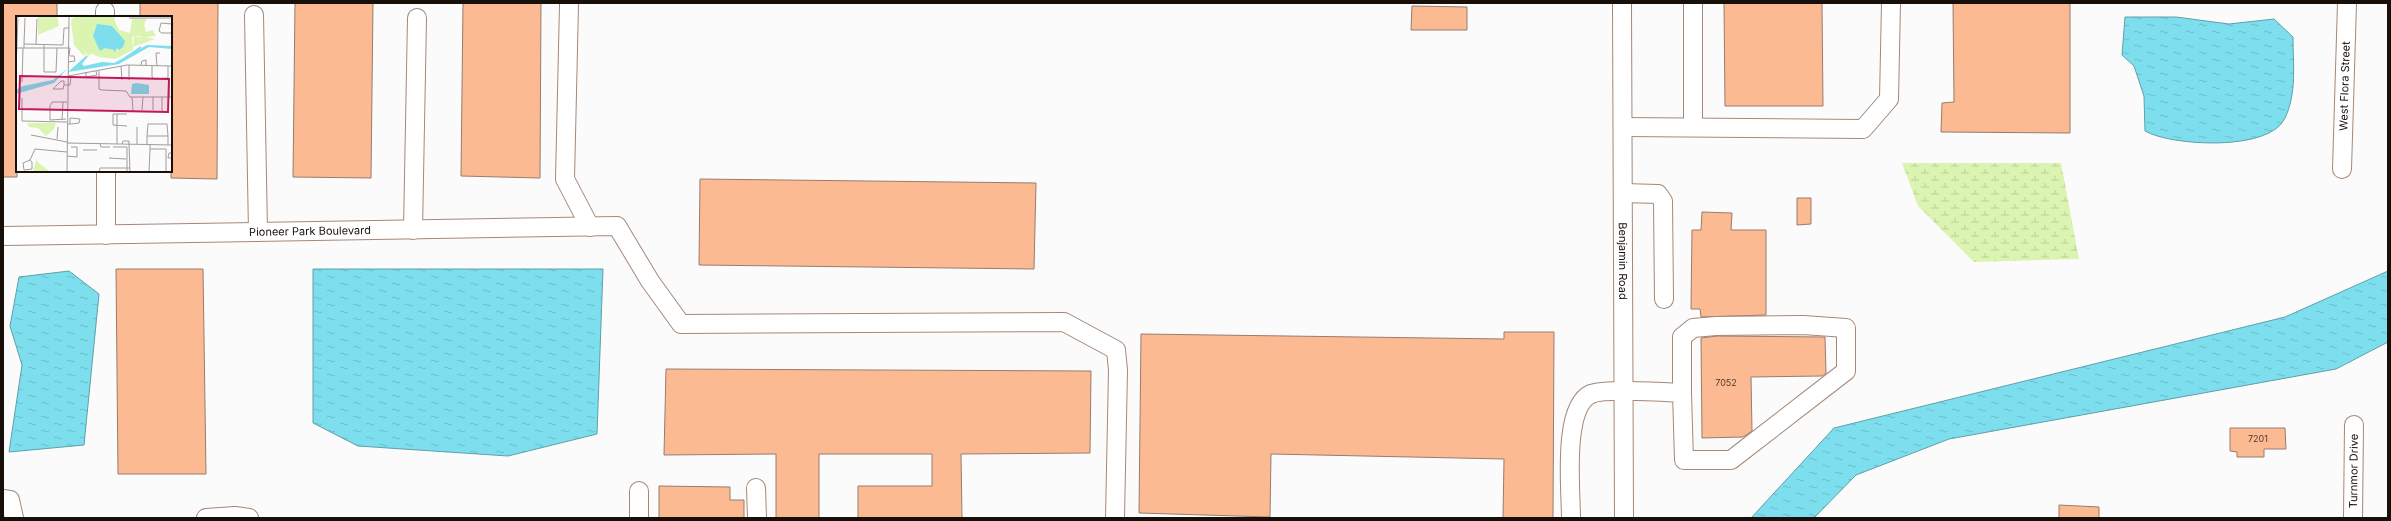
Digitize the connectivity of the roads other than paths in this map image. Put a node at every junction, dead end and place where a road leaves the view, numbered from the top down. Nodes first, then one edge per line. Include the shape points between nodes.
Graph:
1 (1622, 3) edge
2 (1693, 3) edge
3 (1891, 3) edge
4 (2347, 3) edge
5 (569, 5) dead end
6 (254, 15) dead end
7 (416, 18) dead end
8 (1623, 127) junction
9 (1693, 127) junction
10 (2342, 169) dead end
11 (106, 172) edge
12 (1623, 193) junction
13 (590, 227) junction
14 (413, 230) junction
15 (258, 232) junction
16 (106, 235) junction
17 (3, 236) edge
18 (1664, 299) dead end
19 (1624, 391) junction
20 (1682, 393) junction
21 (2354, 425) dead end
22 (756, 488) dead end
23 (639, 491) dead end
24 (3, 499) edge
25 (14, 518) edge
26 (206, 518) edge
27 (249, 518) edge
28 (639, 518) edge
29 (757, 518) edge
30 (1115, 518) edge
31 (1571, 518) edge
32 (1624, 518) edge
33 (2353, 518) edge

1 - 8 street, Benjamin Road
2 - 9 street
3 - 9 street via 1889,99 1863,129
4 - 10 street, West Flora Street
5 - 13 street via 565,178
6 - 15 street
7 - 14 street
8 - 9 street
8 - 12 street, Benjamin Road
11 - 16 street
12 - 18 street via 1658,194 1663,201
12 - 19 street, Benjamin Road
13 - 14 street, Pioneer Park Boulevard
13 - 30 street, Pioneer Park Boulevard via 617,226 650,280 682,324 1064,322 1116,350 1118,370
14 - 15 street, Pioneer Park Boulevard
15 - 16 street, Pioneer Park Boulevard
16 - 17 street, Pioneer Park Boulevard
19 - 20 street
19 - 31 street via 1592,393 1581,400 1571,429
19 - 32 street, Benjamin Road
20 - 20 street via 1682,337 1692,328 1804,325 1846,328 1846,371 1731,460 1684,460
21 - 33 street, Turnmor Drive
22 - 29 street
23 - 28 street
24 - 25 street via 10,500
26 - 27 street

